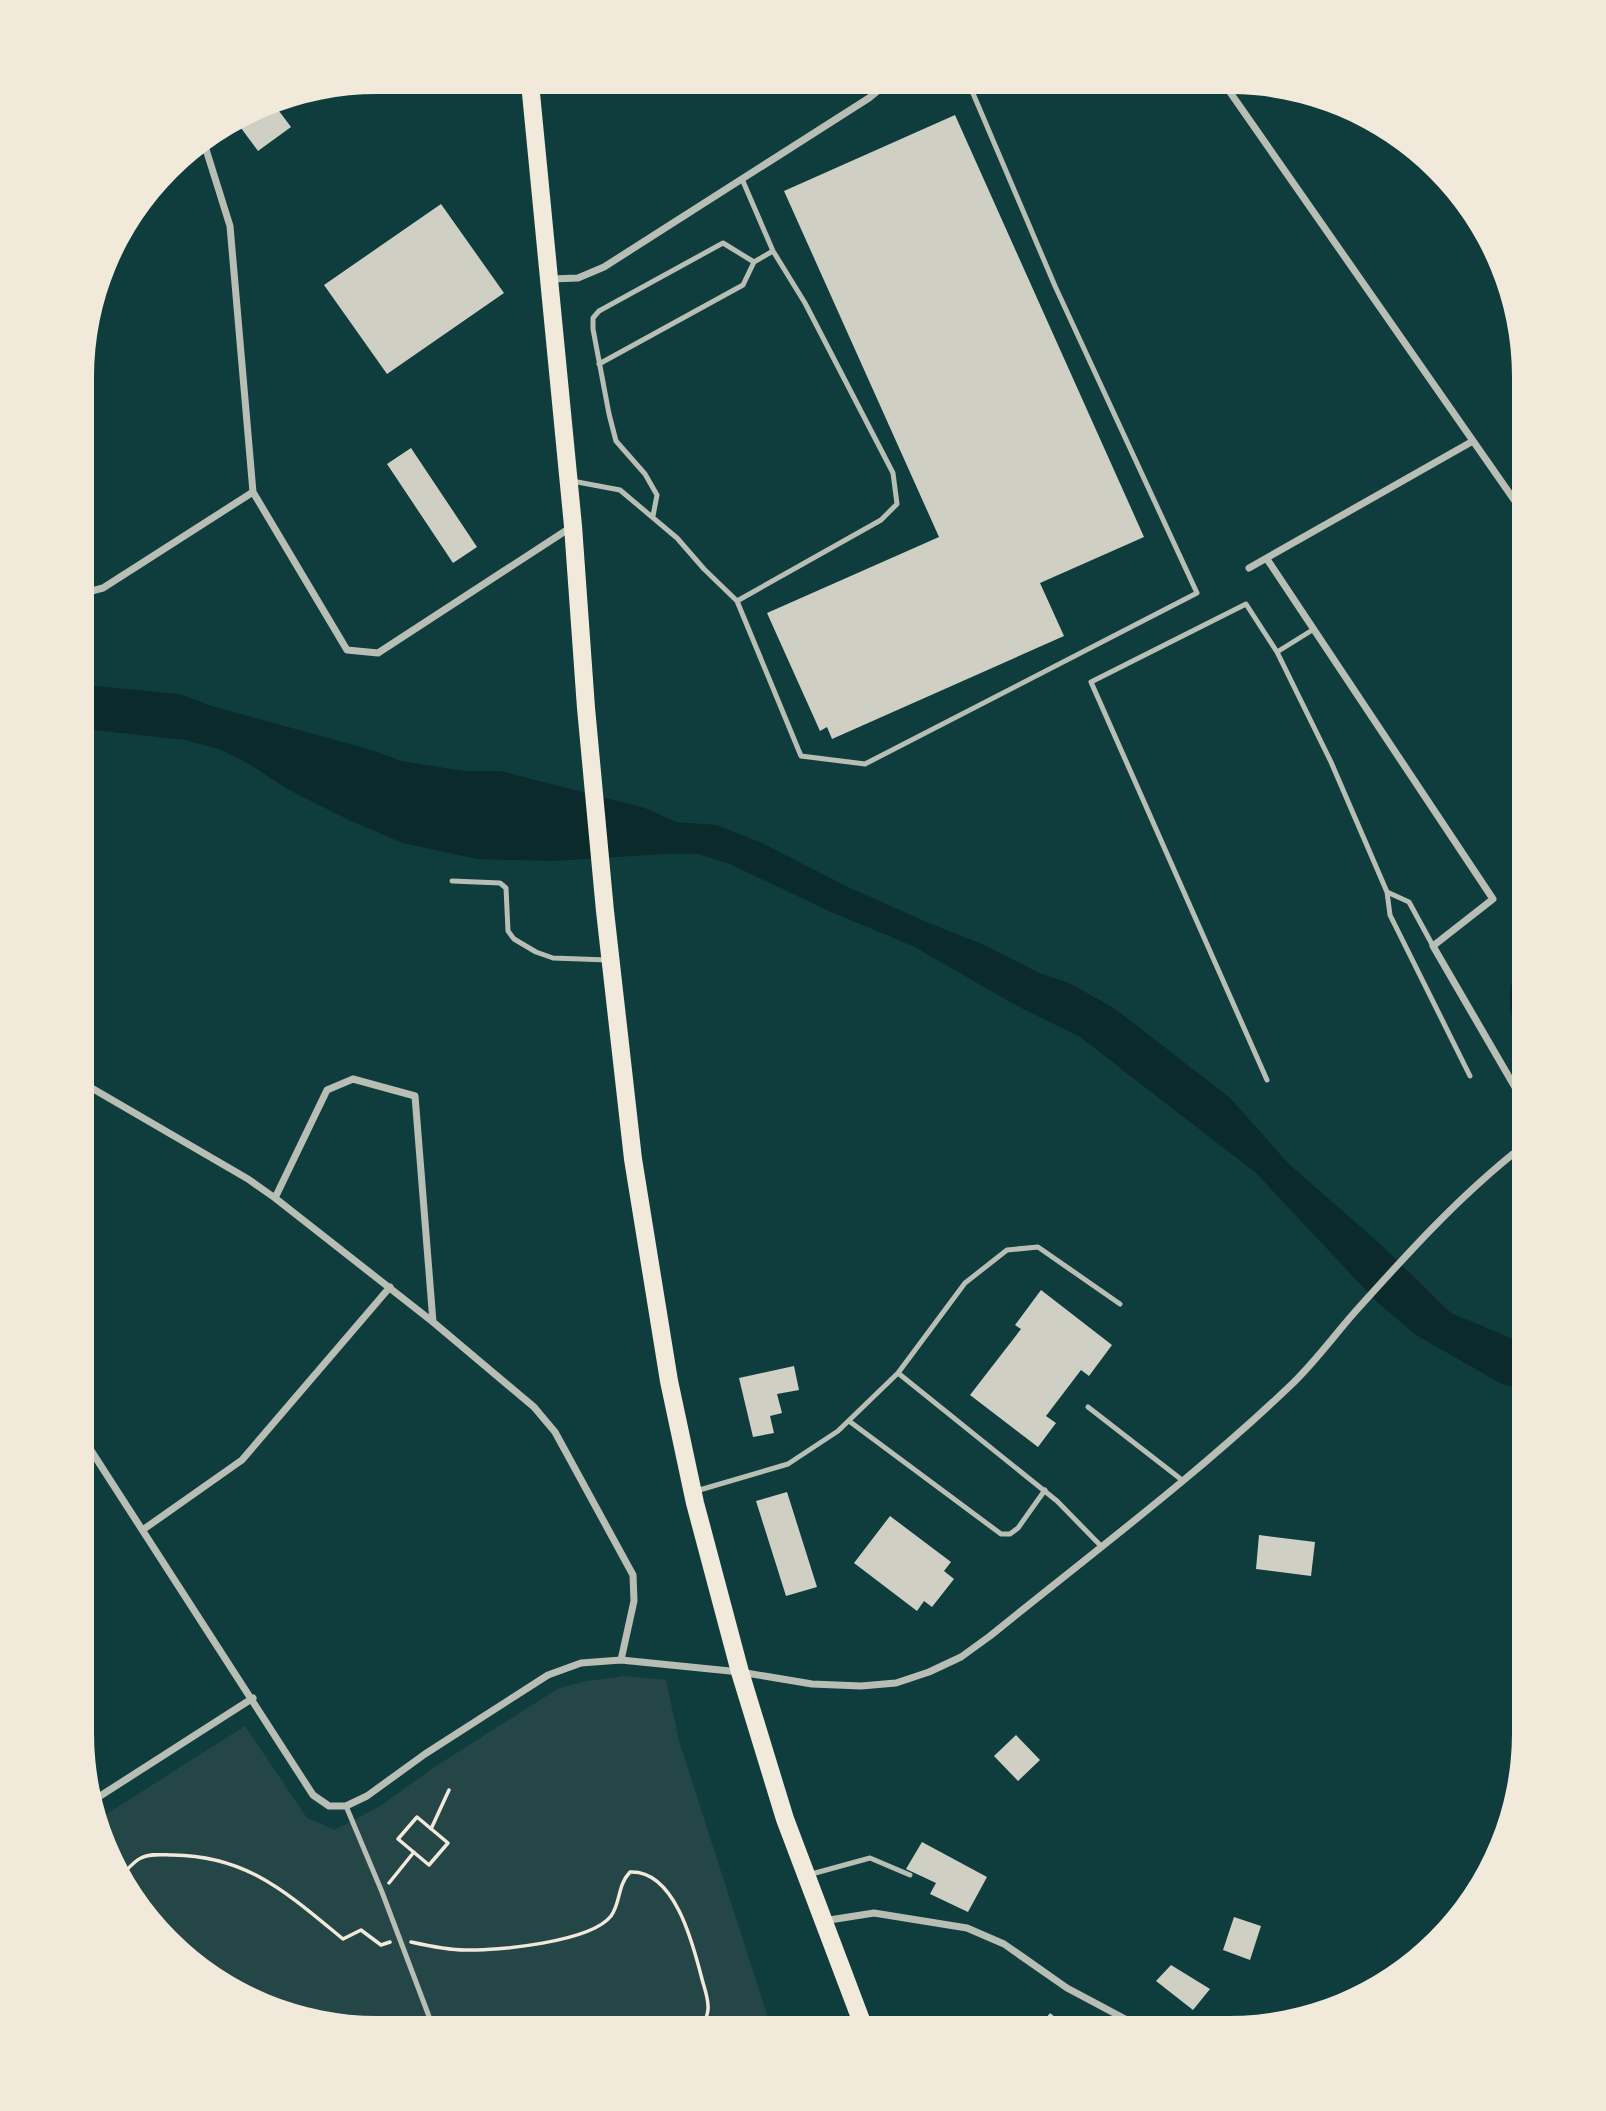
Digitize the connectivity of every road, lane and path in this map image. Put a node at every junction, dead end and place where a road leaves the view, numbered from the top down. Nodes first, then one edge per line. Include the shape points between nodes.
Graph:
1 (531, 94) edge
2 (874, 94) edge
3 (973, 94) edge
4 (1232, 94) edge
5 (207, 152) edge
6 (742, 179) junction
7 (773, 251) junction
8 (754, 262) junction
9 (548, 279) junction
10 (599, 364) junction
11 (1473, 441) junction
12 (568, 481) junction
13 (253, 492) junction
14 (1512, 497) edge
15 (653, 516) junction
16 (573, 526) junction
17 (1267, 559) junction
18 (1250, 568) dead end
19 (94, 590) edge
20 (737, 601) junction
21 (1314, 629) junction
22 (1277, 652) junction
23 (452, 881) dead end
24 (1387, 892) junction
25 (1433, 946) junction
26 (611, 960) junction
27 (1470, 1076) dead end
28 (1267, 1080) dead end
29 (1512, 1082) edge
30 (94, 1089) edge
31 (1512, 1155) edge
32 (275, 1198) junction
33 (390, 1287) junction
34 (1121, 1304) dead end
35 (433, 1322) junction
36 (898, 1373) junction
37 (1088, 1407) dead end
38 (849, 1421) junction
39 (94, 1454) edge
40 (1182, 1480) junction
41 (1045, 1490) junction
42 (693, 1492) junction
43 (144, 1529) junction
44 (1101, 1546) junction
45 (621, 1660) junction
46 (740, 1672) junction
47 (253, 1699) junction
48 (449, 1790) dead end
49 (102, 1795) edge
50 (346, 1806) junction
51 (431, 1829) junction
52 (414, 1852) junction
53 (910, 1875) dead end
54 (805, 1876) junction
55 (654, 1878) dead end
56 (382, 1892) junction
57 (822, 1921) junction
58 (429, 2016) edge
59 (706, 2016) edge
60 (859, 2016) edge
61 (1121, 2016) edge

1 - 9 main road
2 - 6 street
3 - 20 lane via 1055,286 1197,593 865,764 802,756
4 - 11 street
5 - 13 street via 230,226
6 - 7 lane
6 - 9 street via 604,267 578,278
7 - 8 lane
7 - 20 lane via 893,473 897,505 881,520
8 - 10 lane via 743,285
8 - 10 lane via 723,243 598,311 593,329
9 - 12 main road
10 - 15 lane via 617,441 657,495
11 - 14 street
11 - 17 street
12 - 15 lane via 620,490
12 - 16 main road
13 - 16 street via 347,650 378,653
13 - 19 street
15 - 20 lane
16 - 26 main road
17 - 18 street
17 - 21 street
21 - 22 lane
21 - 25 street via 1493,899
22 - 24 lane
22 - 28 lane via 1246,604 1091,682
23 - 26 lane via 500,883 506,888 508,932 536,952 554,958
24 - 25 lane via 1409,902
24 - 27 lane via 1390,915
25 - 29 street
26 - 42 main road via 633,1159 669,1381
30 - 32 street
31 - 40 street via 1422,1238 1293,1382
32 - 33 street
32 - 35 street via 327,1090 353,1079 415,1096
33 - 35 street
33 - 43 street via 242,1460
34 - 36 lane via 1038,1247 1007,1250 965,1283
35 - 45 street via 534,1407 561,1444 633,1575 634,1601
36 - 38 lane
36 - 41 lane
37 - 40 lane
38 - 41 lane via 1002,1534 1018,1528
38 - 42 lane via 788,1464
39 - 43 street
40 - 44 street
41 - 44 lane
42 - 46 main road
43 - 47 street
44 - 46 street via 990,1636 929,1672 897,1683 861,1686 812,1684
45 - 46 street
45 - 50 street via 580,1663 548,1675
46 - 54 main road
47 - 49 street
47 - 50 street via 313,1795 330,1806
48 - 51 path
50 - 56 lane
51 - 52 path via 417,1817 398,1839
51 - 52 path via 448,1843 429,1865
52 - 56 path
53 - 54 lane via 870,1858
54 - 57 main road
55 - 59 path via 690,1934 709,2007
56 - 58 lane
57 - 60 main road
57 - 61 street via 874,1913 967,1928 1004,1944 1067,1988

